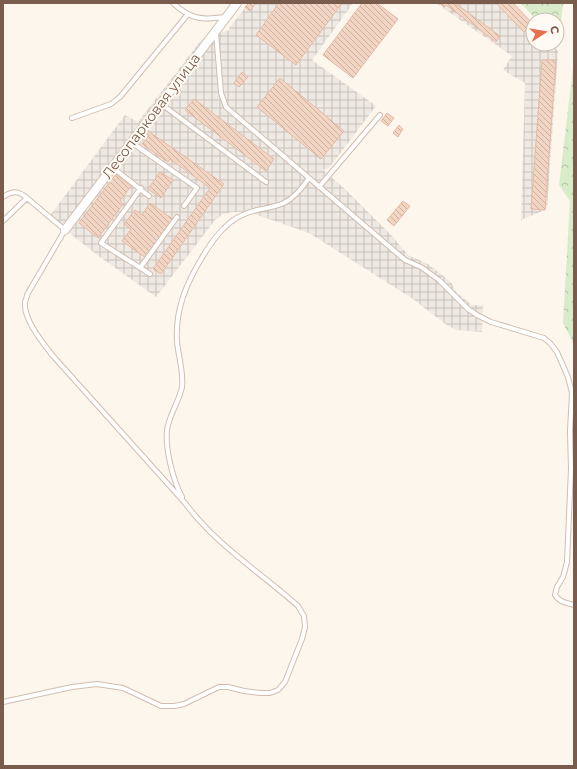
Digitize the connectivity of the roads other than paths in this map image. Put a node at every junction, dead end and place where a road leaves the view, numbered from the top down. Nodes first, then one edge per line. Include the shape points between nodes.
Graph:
1 (173, 3) edge
2 (237, 3) edge
3 (188, 14) junction
4 (226, 17) junction
5 (216, 31) junction
6 (160, 103) junction
7 (380, 114) dead end
8 (72, 118) dead end
9 (131, 142) junction
10 (112, 166) junction
11 (310, 178) junction
12 (266, 182) dead end
13 (319, 186) junction
14 (141, 188) junction
15 (149, 196) dead end
16 (3, 197) edge
17 (27, 198) junction
18 (184, 206) dead end
19 (177, 217) dead end
20 (3, 221) edge
21 (65, 230) junction
22 (140, 268) junction
23 (150, 274) dead end
24 (185, 504) junction
25 (574, 604) edge
26 (3, 702) edge

1 - 3 lane
2 - 4 street, Лесопарковая улица
3 - 4 lane via 205,19
3 - 8 lane via 120,97 111,104
4 - 5 street, Лесопарковая улица
5 - 6 street, Лесопарковая улица
5 - 11 lane via 221,93 226,107
6 - 9 street, Лесопарковая улица
6 - 12 lane
7 - 13 lane
9 - 10 street, Лесопарковая улица
9 - 18 lane via 196,188
10 - 14 lane
10 - 21 street, Лесопарковая улица
11 - 13 lane
11 - 24 lane via 284,203 242,215 223,228 192,274 182,296 177,319 182,386 167,429 171,466
13 - 25 lane via 405,260 421,267 439,280 468,309 491,322 544,338 557,352 572,393 572,469 567,562 555,595 561,601
14 - 15 lane
14 - 22 lane via 102,243
16 - 17 lane via 18,192
17 - 20 lane
17 - 21 lane
19 - 22 lane
21 - 24 lane via 28,293 25,303 30,321 53,356
22 - 23 lane
24 - 26 lane via 231,552 298,606 304,616 306,627 302,639 285,682 278,690 260,693 219,687 184,704 161,706 123,688 97,684

